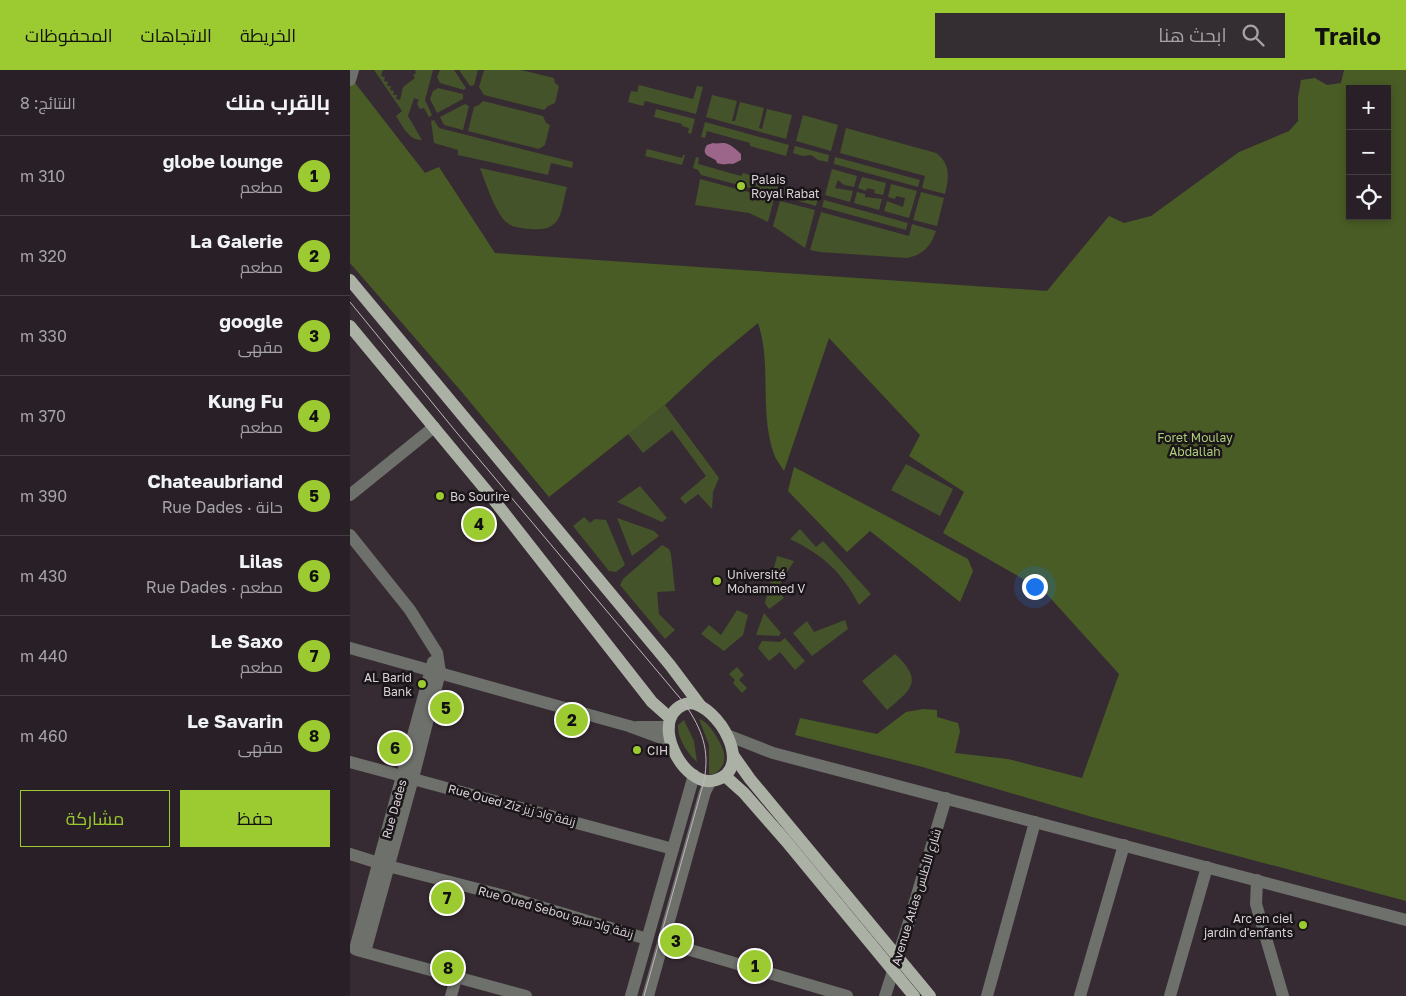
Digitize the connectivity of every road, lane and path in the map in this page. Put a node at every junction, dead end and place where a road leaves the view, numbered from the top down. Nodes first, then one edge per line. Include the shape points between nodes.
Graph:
1 (353, 70) edge
2 (350, 80) edge
3 (350, 280) edge
4 (350, 326) edge
5 (434, 427) junction
6 (350, 495) edge
7 (350, 534) edge
8 (350, 648) edge
9 (435, 670) junction
10 (700, 705) junction
11 (669, 723) junction
12 (634, 727) junction
13 (727, 735) junction
14 (670, 741) junction
15 (733, 752) junction
16 (773, 753) junction
17 (350, 762) edge
18 (694, 776) junction
19 (725, 776) junction
20 (408, 777) junction
21 (710, 782) junction
22 (946, 798) junction
23 (1035, 822) junction
24 (1124, 845) junction
25 (673, 849) junction
26 (350, 854) edge
27 (384, 864) junction
28 (1207, 867) junction
29 (1258, 880) junction
30 (1406, 920) edge
31 (647, 939) junction
32 (663, 942) junction
33 (356, 950) edge
34 (898, 957) junction
35 (893, 970) junction
36 (456, 978) junction
37 (451, 996) edge
38 (526, 996) edge
39 (631, 996) edge
40 (648, 996) edge
41 (848, 996) edge
42 (885, 996) edge
43 (914, 996) edge
44 (930, 996) edge
45 (987, 996) edge
46 (1080, 996) edge
47 (1170, 996) edge
48 (1283, 996) edge

1 - 2 street
3 - 10 main road
4 - 5 main road
5 - 6 street
5 - 11 main road
7 - 9 street via 410,610 437,653
8 - 9 street
9 - 12 street
9 - 20 street, Rue Dades
10 - 11 main road via 682,705 675,710
10 - 13 main road via 713,715
11 - 12 street
11 - 14 main road
12 - 14 street
13 - 15 main road
13 - 16 street
14 - 18 main road via 681,764
15 - 16 street
15 - 19 main road via 730,769
15 - 34 main road via 750,779
16 - 22 street
17 - 20 street, Rue Oued Ziz زنقة واد زيز
18 - 21 main road
18 - 25 street
19 - 21 main road
19 - 35 main road via 744,793
20 - 25 street, Rue Oued Ziz زنقة واد زيز
20 - 27 street, Rue Dades
21 - 32 street
22 - 23 street
22 - 34 street, Avenue Atlas شارع الأطلس
23 - 24 street
23 - 45 street
24 - 28 street
24 - 46 street
25 - 31 street
26 - 27 street, Rue Oued Sebou زنقة واد سبو
27 - 31 street, Rue Oued Sebou زنقة واد سبو
27 - 33 street, Rue Dades
28 - 29 street
28 - 47 street
29 - 30 street
29 - 48 street via 1256,904
31 - 39 street
32 - 40 street
32 - 41 street
33 - 36 street
34 - 35 street, Avenue Atlas شارع الأطلس
34 - 44 main road
35 - 42 street, Avenue Atlas شارع الأطلس
35 - 43 main road
36 - 37 street
36 - 38 street

